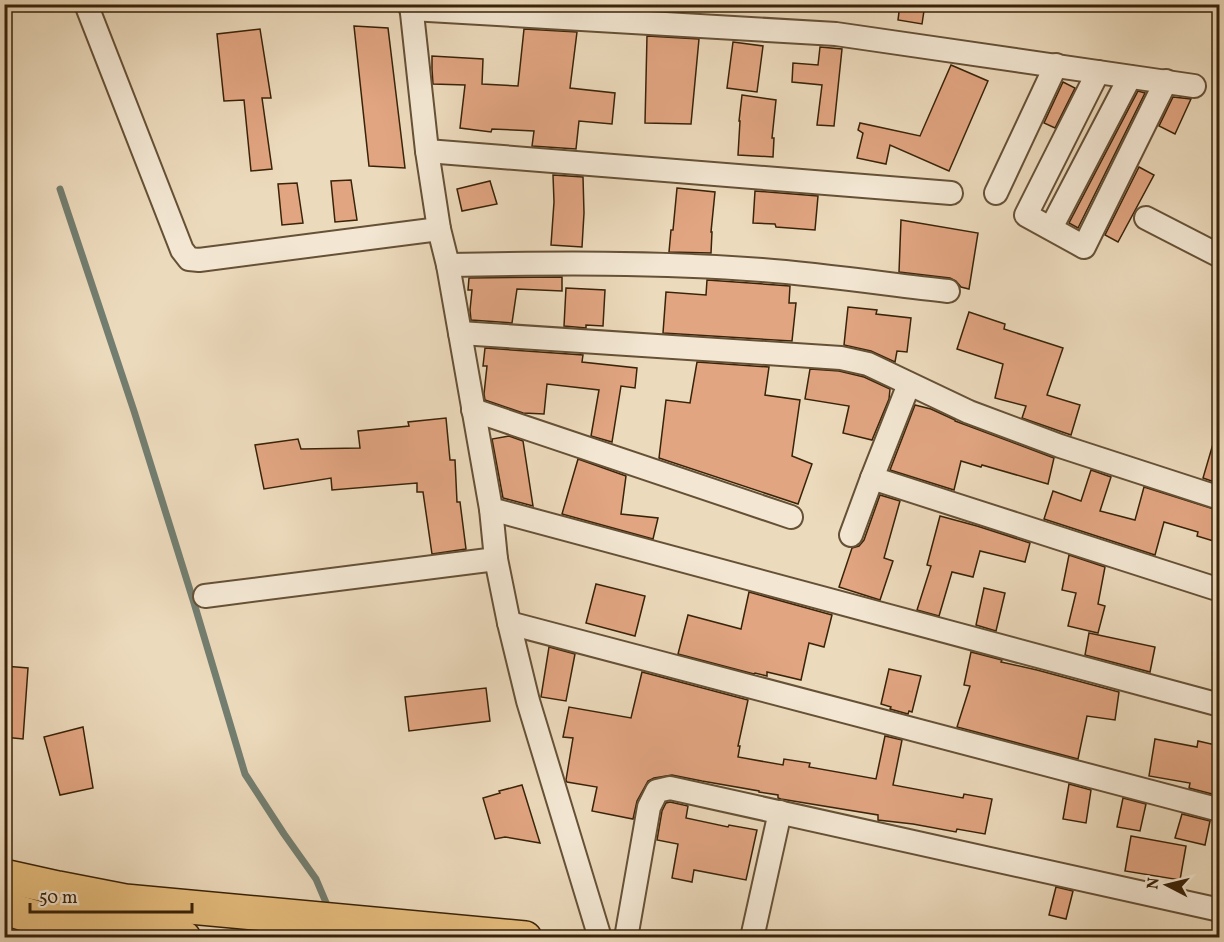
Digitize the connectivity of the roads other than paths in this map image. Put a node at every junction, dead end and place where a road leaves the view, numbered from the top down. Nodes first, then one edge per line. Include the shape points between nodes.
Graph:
1 (86, 4) edge
2 (411, 7) edge
3 (1056, 65) junction
4 (1098, 72) junction
5 (1130, 77) junction
6 (1166, 81) junction
7 (1194, 86) dead end
8 (426, 151) junction
9 (951, 193) dead end
10 (996, 193) dead end
11 (1146, 218) dead end
12 (1051, 228) junction
13 (439, 229) junction
14 (1220, 256) edge
15 (448, 265) junction
16 (948, 291) dead end
17 (460, 333) junction
18 (909, 384) junction
19 (473, 410) junction
20 (872, 478) junction
21 (1220, 498) edge
22 (491, 509) junction
23 (791, 517) dead end
24 (851, 535) dead end
25 (496, 559) junction
26 (1220, 590) edge
27 (205, 596) dead end
28 (509, 622) junction
29 (1220, 705) edge
30 (1220, 810) edge
31 (780, 812) junction
32 (4, 876) edge
33 (1220, 910) edge
34 (20, 920) edge
35 (184, 938) edge
36 (525, 938) edge
37 (600, 938) edge
38 (626, 938) edge
39 (752, 938) edge

1 - 13 street via 182,250 189,259
2 - 3 street via 836,34
2 - 8 street
3 - 4 street
3 - 10 street
4 - 5 street
4 - 12 street via 1026,215
5 - 6 street
5 - 12 street
6 - 7 street
6 - 12 street via 1084,247
8 - 9 street
8 - 13 street
11 - 14 street
13 - 15 street
15 - 16 street via 707,267
15 - 17 street
17 - 18 street via 841,358 868,364
17 - 19 street
18 - 20 street
18 - 21 street via 979,416 1060,446
19 - 22 street
19 - 23 street
20 - 24 street
20 - 26 street
22 - 25 street
22 - 29 street
25 - 27 street
25 - 28 street
28 - 30 street
28 - 37 street via 528,701
31 - 33 street
31 - 38 street via 670,788 657,791 649,807
31 - 39 street
32 - 36 highway via 125,901
34 - 35 highway via 39,918

